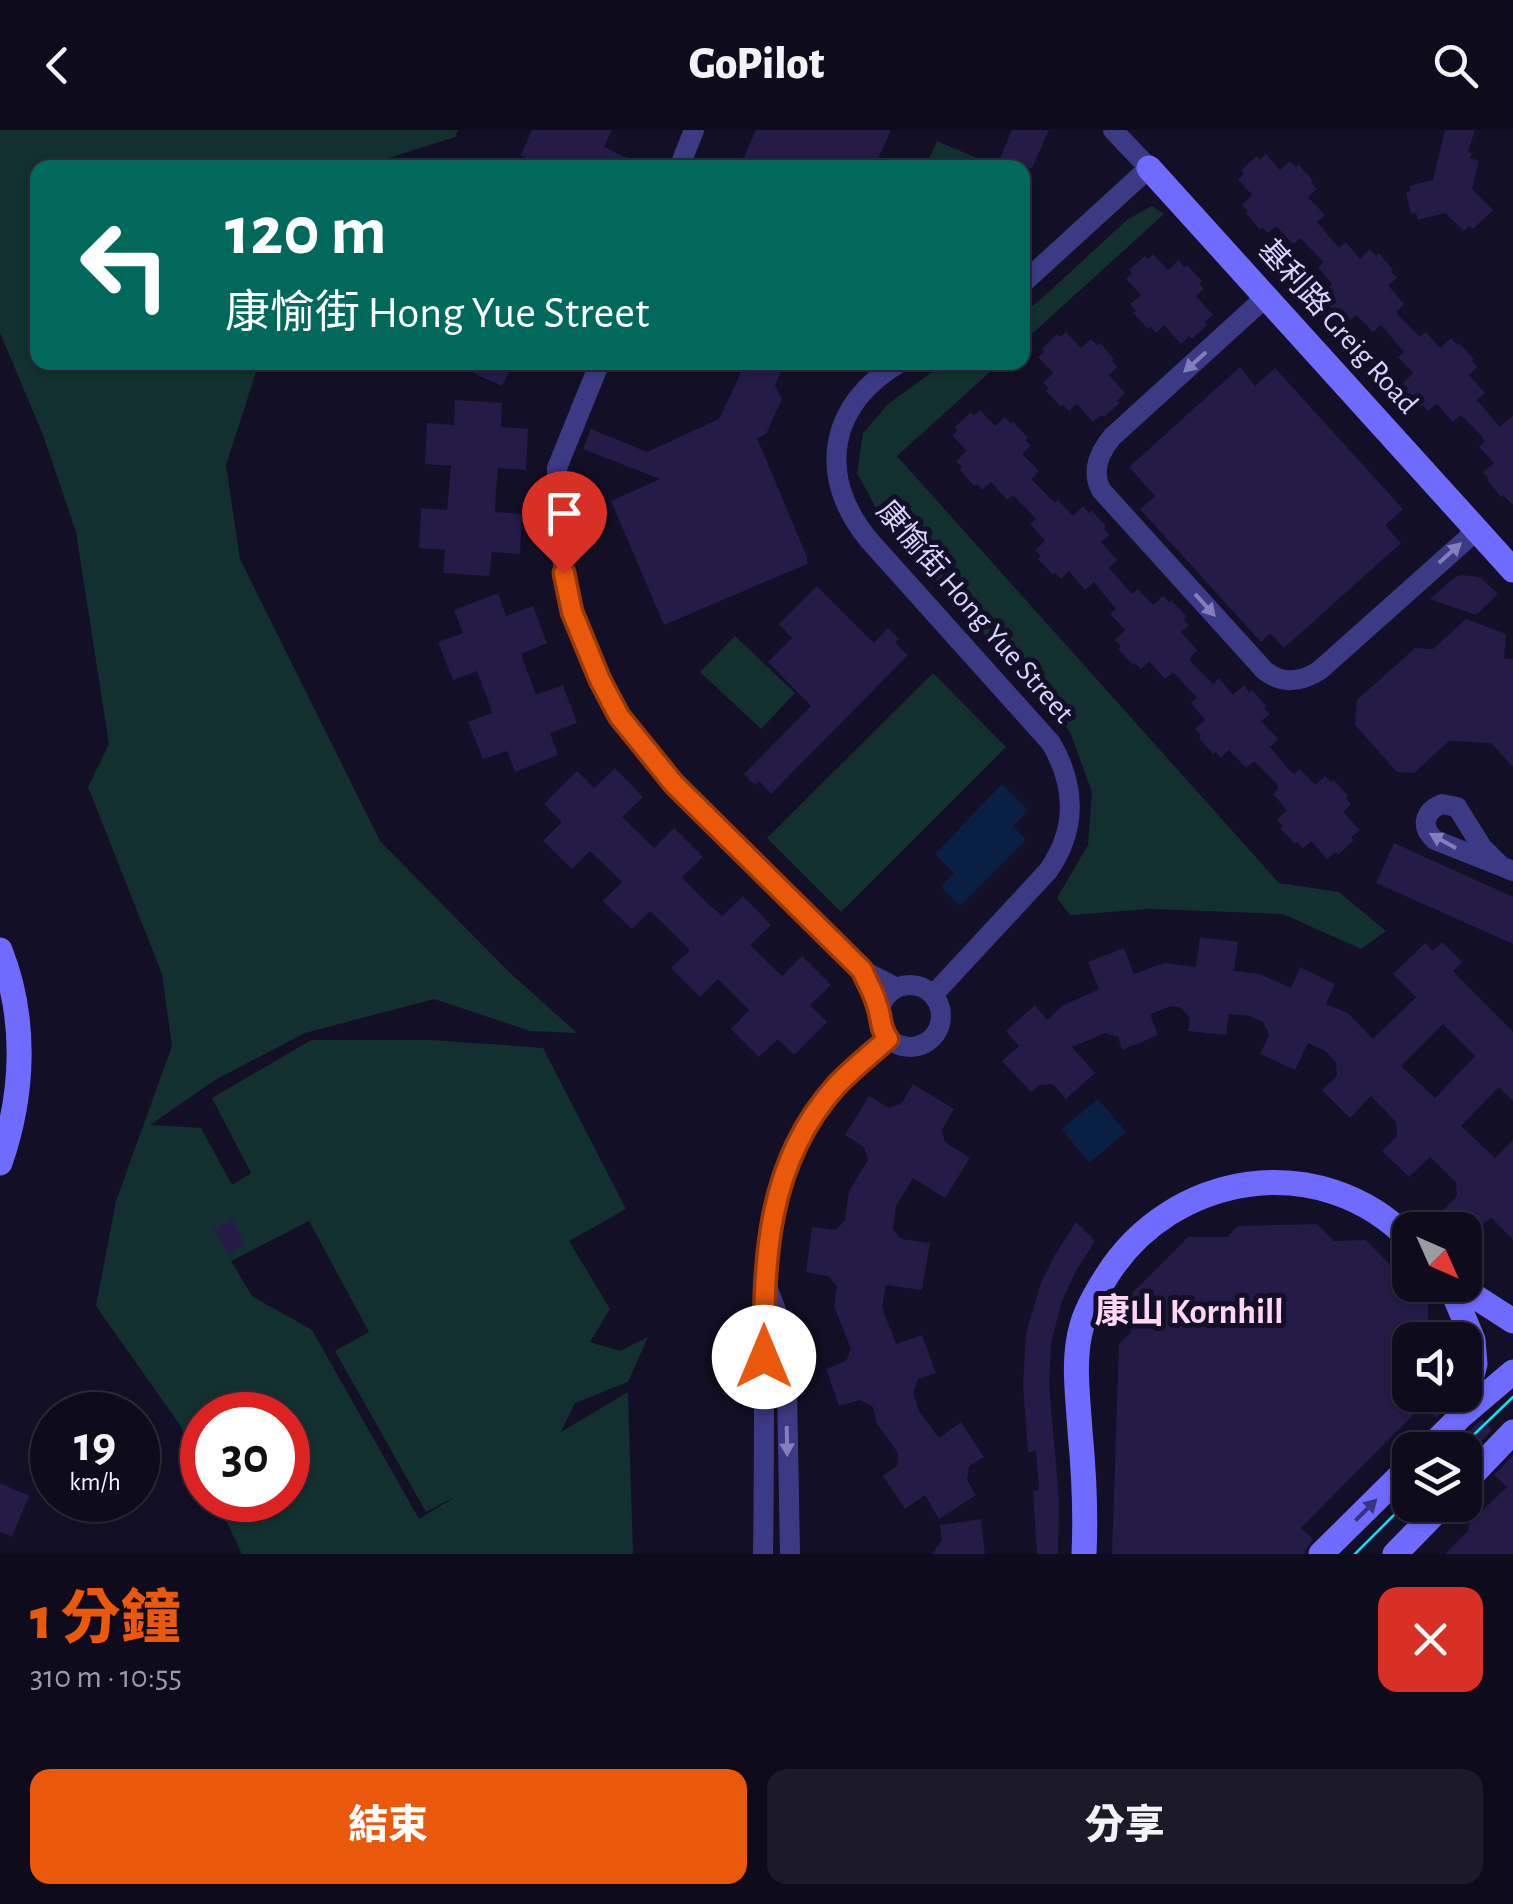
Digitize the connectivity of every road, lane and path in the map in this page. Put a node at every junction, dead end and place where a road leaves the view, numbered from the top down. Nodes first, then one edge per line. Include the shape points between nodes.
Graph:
1 (694, 130) edge
2 (1113, 130) edge
3 (682, 160) edge
4 (1149, 168) junction
5 (1030, 277) edge
6 (1267, 296) junction
7 (597, 370) edge
8 (888, 370) edge
9 (1477, 530) junction
10 (1513, 570) edge
11 (0, 950) edge
12 (862, 970) junction
13 (897, 988) junction
14 (933, 995) junction
15 (880, 1010) junction
16 (888, 1039) junction
17 (0, 1162) edge
18 (1392, 1226) edge
19 (764, 1278) junction
20 (1460, 1302) edge
21 (1482, 1302) edge
22 (1513, 1321) edge
23 (1513, 1372) edge
24 (1461, 1416) junction
25 (1445, 1432) edge
26 (1513, 1432) edge
27 (1482, 1464) edge
28 (1392, 1484) edge
29 (1427, 1522) edge
30 (764, 1554) edge
31 (790, 1554) edge
32 (1084, 1554) edge
33 (1321, 1554) edge
34 (1395, 1554) edge

1 - 3 street
2 - 4 street, 基利路 Greig Road
4 - 5 street
4 - 6 street, 基利路 Greig Road
6 - 9 street, 基利路 Greig Road
6 -> 9 street via 1106,444 1097,482 1125,516 1265,672 1289,682 1320,670
7 - 12 street via 557,468 569,600 600,680 619,716 674,784
8 - 14 street, 康愉街 Hong Yue Street via 862,392 840,432 836,462 845,505 1051,743 1071,803 1068,832 1048,872
9 - 10 street, 基利路 Greig Road
11 - 17 street via 11,980 19,1052 17,1097
12 - 13 street
12 - 15 street
13 - 14 street via 916,986
13 - 15 street
14 - 16 street via 941,1014 935,1034 918,1046
15 - 16 street
16 - 19 street via 836,1086 799,1143 773,1212
18 - 32 street via 1366,1205 1316,1187 1272,1182 1198,1197 1138,1236 1098,1289 1078,1344
19 - 30 street
19 -> 31 street via 786,1336
20 - 24 street via 1475,1364
21 - 22 street
23 - 24 street
24 - 25 street
26 - 27 street
33 -> 28 street
29 - 34 street

